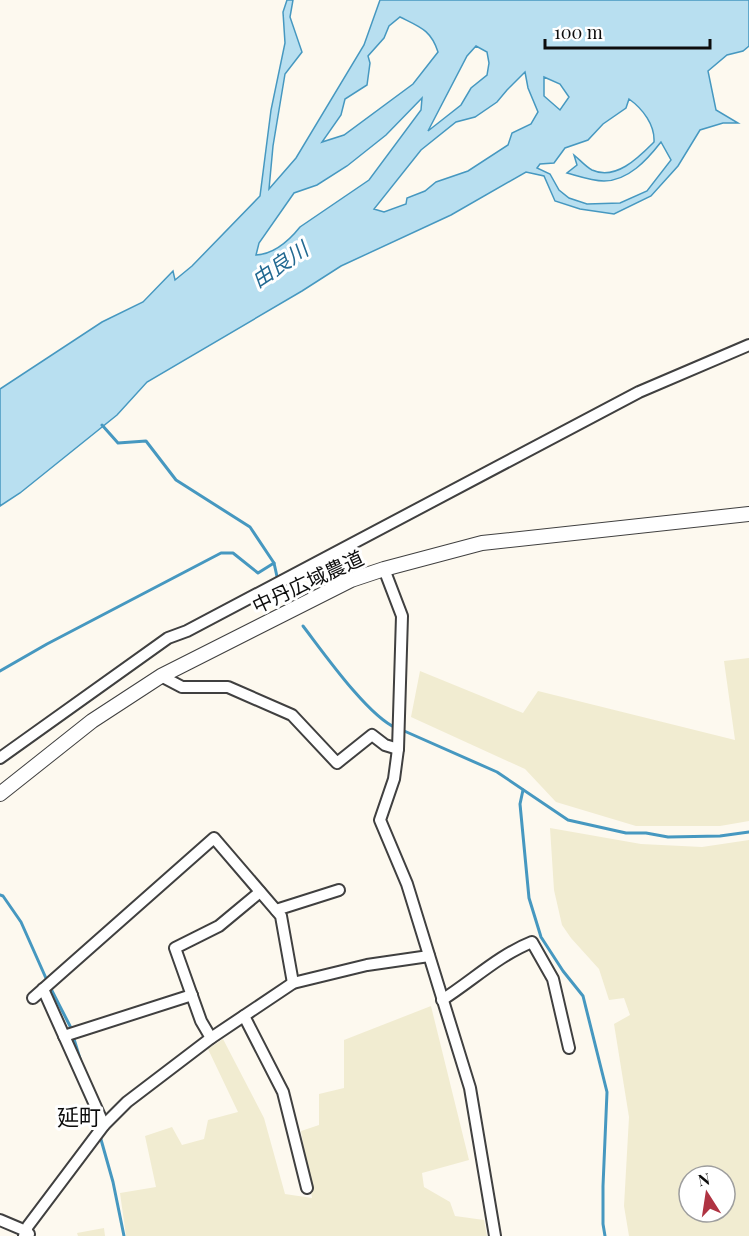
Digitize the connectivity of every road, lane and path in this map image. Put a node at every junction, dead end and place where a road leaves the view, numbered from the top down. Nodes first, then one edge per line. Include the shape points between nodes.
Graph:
1 (749, 345) edge
2 (749, 514) edge
3 (384, 568) junction
4 (161, 676) junction
5 (398, 743) junction
6 (0, 758) edge
7 (0, 794) edge
8 (339, 891) dead end
9 (260, 892) junction
10 (276, 910) junction
11 (429, 956) junction
12 (293, 983) junction
13 (43, 988) junction
14 (192, 995) junction
15 (33, 998) dead end
16 (442, 1000) junction
17 (244, 1016) junction
18 (64, 1036) junction
19 (211, 1038) junction
20 (569, 1048) dead end
21 (104, 1125) junction
22 (307, 1188) dead end
23 (0, 1220) edge
24 (27, 1234) edge
25 (495, 1236) edge

1 - 6 street via 639,392 198,626 168,638
2 - 3 street, 中丹広域農道 via 482,543
3 - 4 street, 中丹広域農道 via 330,590
3 - 5 street via 402,616
4 - 5 street via 182,687 228,687 292,715 337,764 372,735 385,745
4 - 7 street, 中丹広域農道 via 92,721
5 - 11 street via 394,779 380,820 407,884
8 - 10 street
9 - 10 street
9 - 13 street via 214,838
9 - 14 street via 219,926 175,948
10 - 12 street
11 - 12 street via 367,965
11 - 16 street
12 - 17 street
13 - 15 street
13 - 18 street
14 - 18 street
14 - 19 street
16 - 20 street via 516,948 532,942 553,979
16 - 25 street via 470,1088
17 - 19 street
17 - 22 street via 283,1092
18 - 21 street
19 - 21 street via 127,1102
21 - 24 street via 28,1226
23 - 24 street

